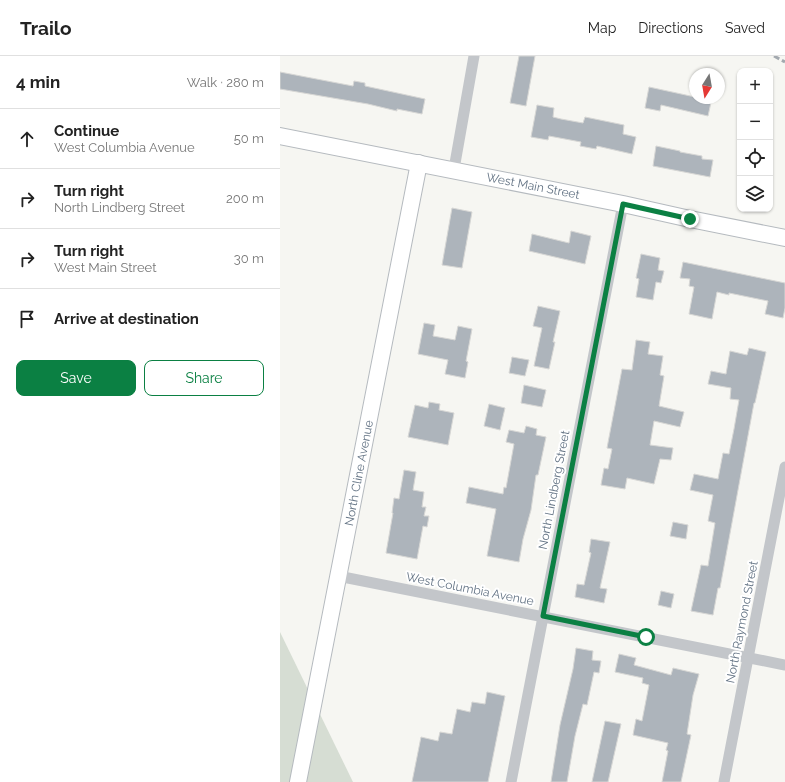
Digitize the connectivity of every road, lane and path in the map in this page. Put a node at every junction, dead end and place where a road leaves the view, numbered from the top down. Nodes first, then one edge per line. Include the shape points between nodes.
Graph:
1 (474, 56) edge
2 (280, 136) edge
3 (419, 163) junction
4 (454, 170) junction
5 (623, 204) junction
6 (785, 238) edge
7 (785, 467) edge
8 (338, 576) junction
9 (543, 616) junction
10 (748, 658) junction
11 (785, 665) edge
12 (298, 782) edge
13 (511, 782) edge
14 (724, 782) edge

1 - 4 street
2 - 3 street, West Main Street
3 - 4 street, West Main Street
3 - 8 street, North Cline Avenue
4 - 5 street, West Main Street
5 - 6 street, West Main Street
5 - 9 street, North Lindberg Street
7 - 10 street, North Raymond Street
8 - 9 street, West Columbia Avenue
8 - 12 street, North Cline Avenue
9 - 10 street, West Columbia Avenue
9 - 13 street, North Lindberg Street
10 - 11 street, West Columbia Avenue
10 - 14 street, North Raymond Street

